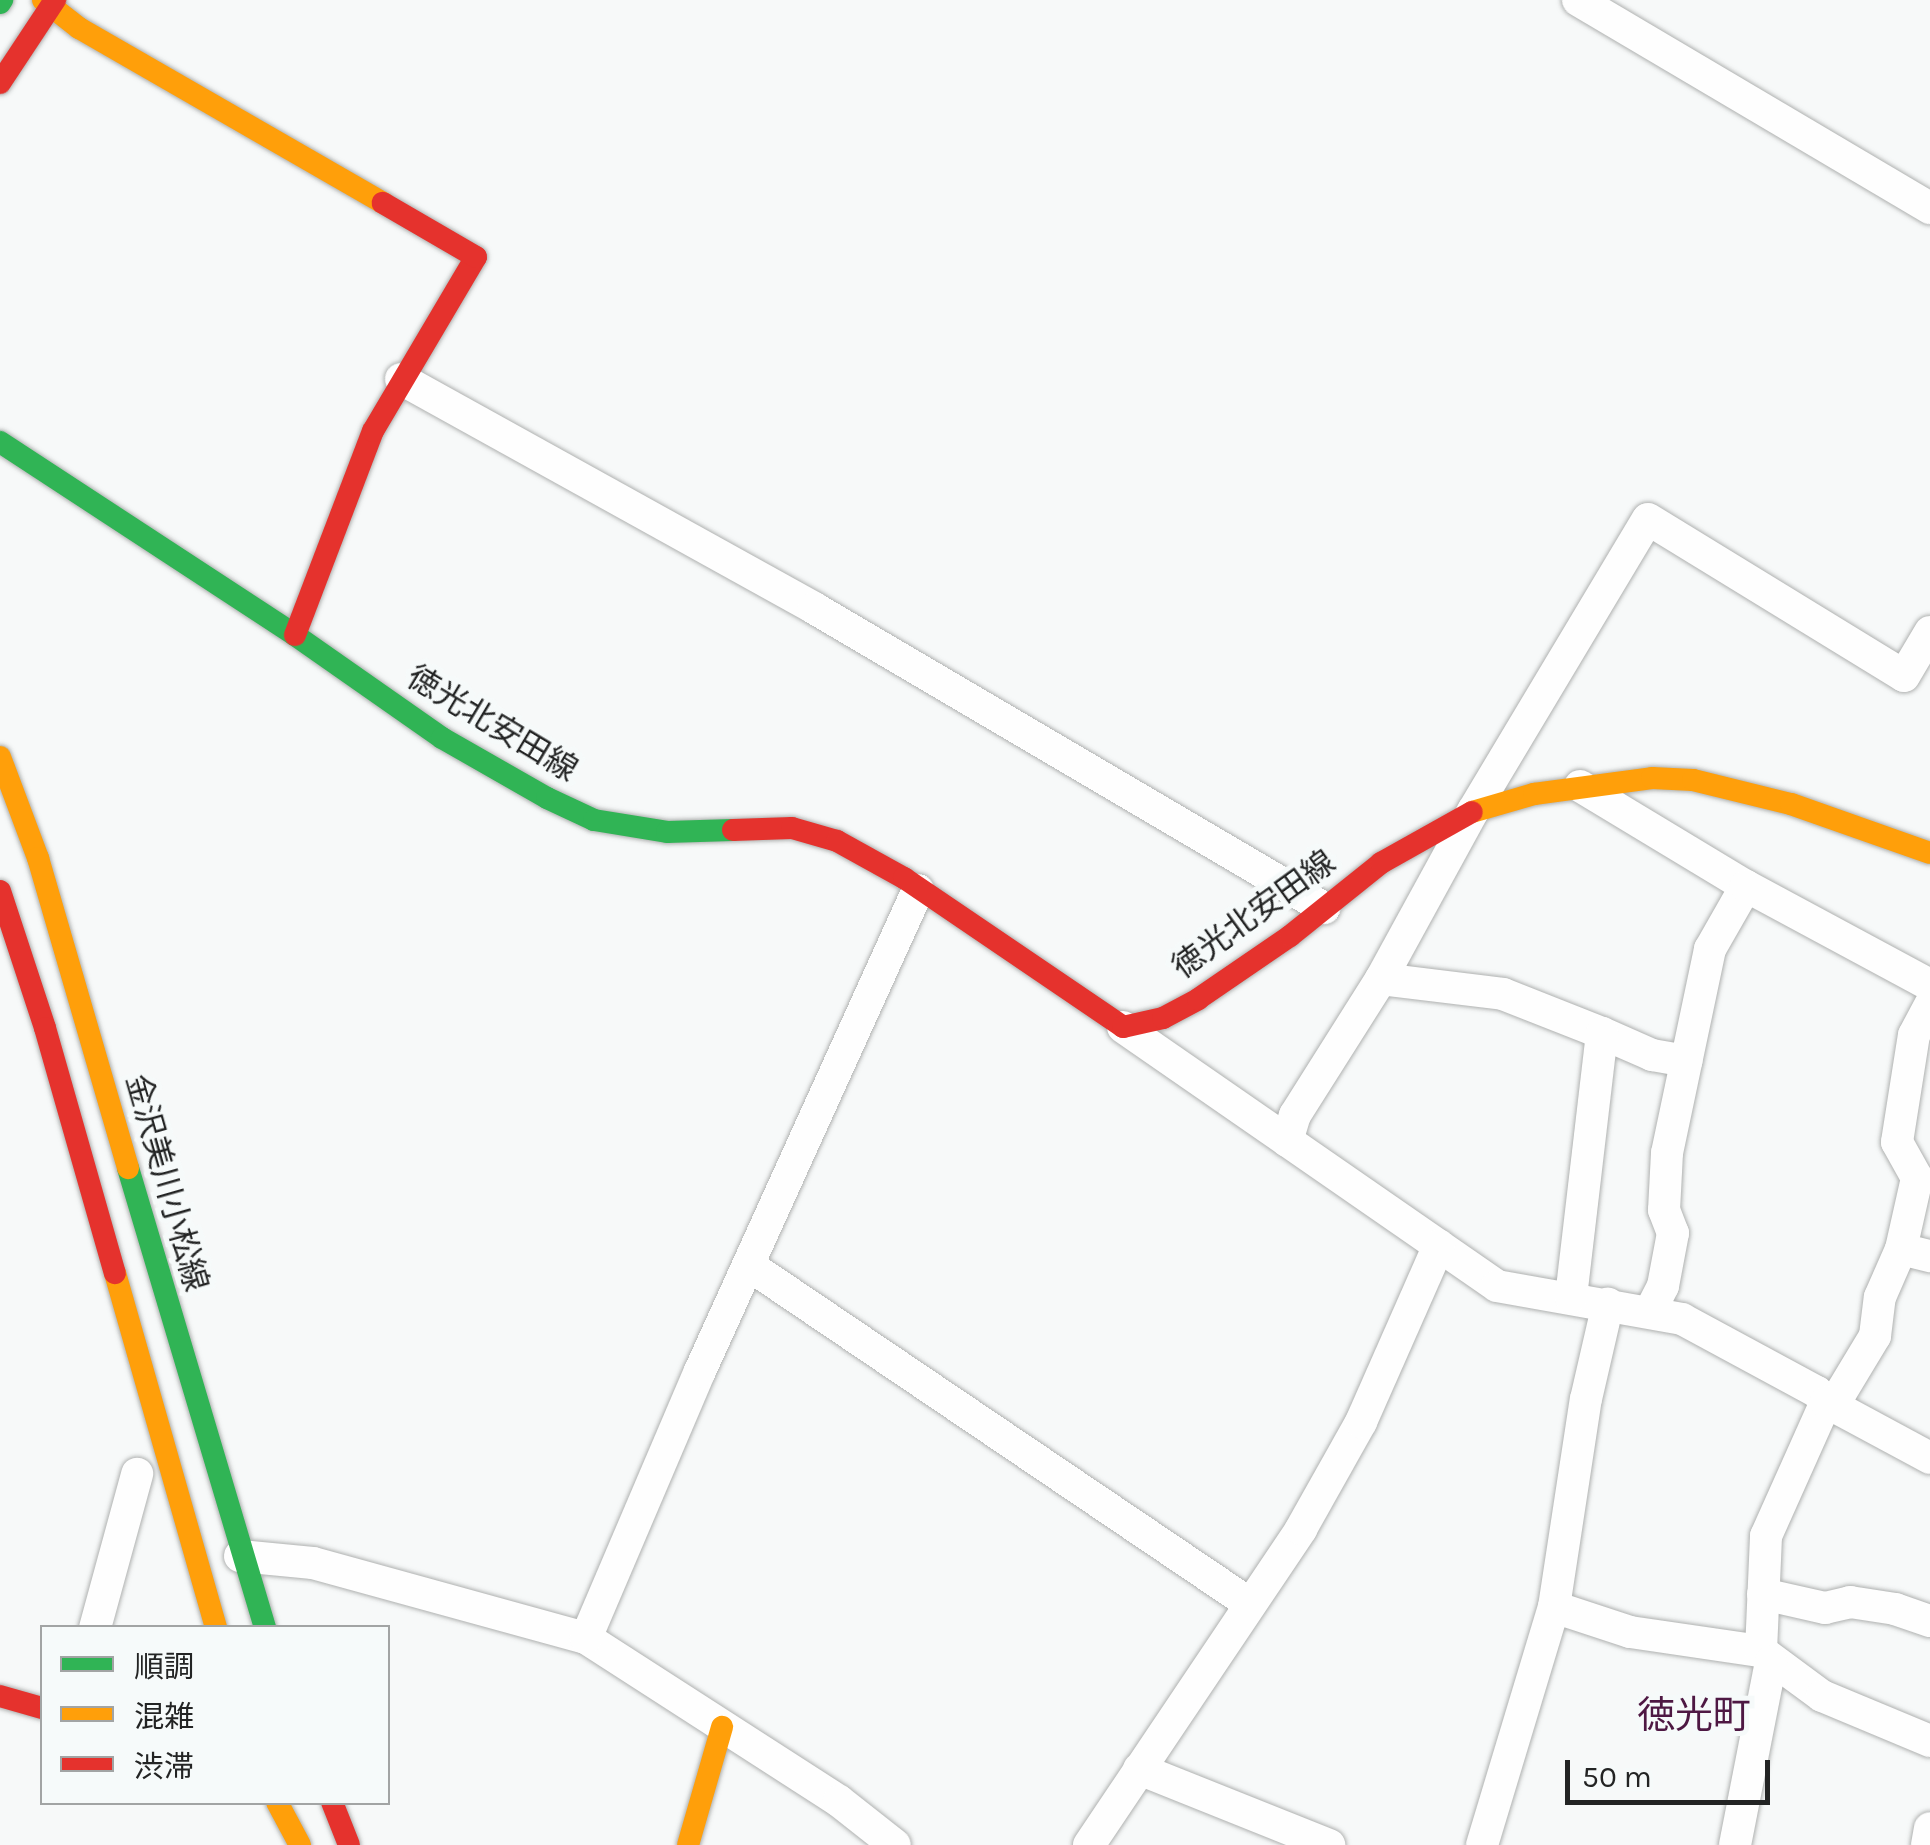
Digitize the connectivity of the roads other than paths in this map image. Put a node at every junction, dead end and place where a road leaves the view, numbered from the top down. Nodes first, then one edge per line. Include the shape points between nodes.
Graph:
1 (1578, 0) edge
2 (50, 2) edge
3 (0, 84) edge
4 (1930, 208) edge
5 (400, 379) junction
6 (0, 442) edge
7 (1930, 632) edge
8 (295, 635) junction
9 (0, 758) edge
10 (1580, 786) junction
11 (1473, 811) junction
12 (1930, 853) edge
13 (1746, 886) junction
14 (918, 890) junction
15 (0, 892) edge
16 (1324, 908) junction
17 (1381, 979) junction
18 (1930, 986) edge
19 (1930, 1005) edge
20 (1123, 1027) junction
21 (1602, 1033) junction
22 (1686, 1061) junction
23 (1287, 1141) junction
24 (1439, 1245) junction
25 (1915, 1252) edge
26 (750, 1266) junction
27 (1572, 1297) junction
28 (1608, 1304) junction
29 (1650, 1312) junction
30 (1826, 1402) junction
31 (1930, 1458) edge
32 (137, 1474) dead end
33 (240, 1556) junction
34 (1763, 1594) junction
35 (1250, 1604) junction
36 (1554, 1607) junction
37 (1930, 1621) edge
38 (96, 1625) edge
39 (215, 1625) edge
40 (264, 1625) edge
41 (586, 1638) junction
42 (1766, 1656) junction
43 (0, 1696) edge
44 (40, 1707) edge
45 (722, 1727) junction
46 (1930, 1741) edge
47 (1139, 1769) junction
48 (280, 1805) edge
49 (333, 1805) edge
50 (1930, 1828) edge
51 (300, 1845) edge
52 (349, 1845) edge
53 (688, 1845) edge
54 (895, 1845) edge
55 (1088, 1845) edge
56 (1329, 1845) edge
57 (1482, 1845) edge
58 (1734, 1845) edge
59 (1928, 1845) edge

1 - 4 street
2 - 3 main road
2 - 5 main road via 80,28 476,256
5 - 8 main road
5 - 16 street via 814,608
6 - 8 main road, 徳光北安田線
7 - 11 street via 1904,676 1648,518
8 - 14 main road, 徳光北安田線 via 478,762 594,820 667,832 792,828 837,840
9 - 33 main road, 金沢美川小松線 via 38,858
10 - 11 main road, 徳光北安田線
10 - 12 main road, 徳光北安田線 via 1652,778 1730,787
10 - 13 street
11 - 16 main road, 徳光北安田線 via 1381,862
11 - 17 street
13 - 18 street
13 - 22 street via 1710,949
14 - 20 main road, 徳光北安田線
14 - 26 street
15 - 39 main road
16 - 20 main road, 徳光北安田線 via 1198,1000 1163,1018
17 - 21 street via 1503,994
17 - 23 street via 1296,1114
19 - 25 street via 1914,1035 1897,1142 1917,1178
20 - 23 street
21 - 22 street via 1652,1055
21 - 27 street
22 - 29 street via 1666,1153 1664,1210 1674,1233
23 - 24 street
24 - 27 street via 1497,1286
24 - 35 street via 1361,1422
25 - 30 street via 1880,1297 1875,1336 1840,1394
26 - 35 street
26 - 41 street
27 - 28 street
28 - 29 street
28 - 36 street
29 - 30 street via 1714,1335
30 - 31 street
30 - 34 street via 1766,1536
32 - 38 street
33 - 40 main road, 金沢美川小松線
33 - 41 street via 313,1563
34 - 37 street via 1826,1608 1850,1602 1895,1608
34 - 42 street
35 - 47 street
36 - 42 street via 1630,1632
36 - 57 street
41 - 45 street
42 - 46 street via 1822,1696
42 - 58 street
43 - 44 main road
45 - 53 main road
45 - 54 street
47 - 55 street
47 - 56 street
48 - 51 main road
49 - 52 main road
50 - 59 street

